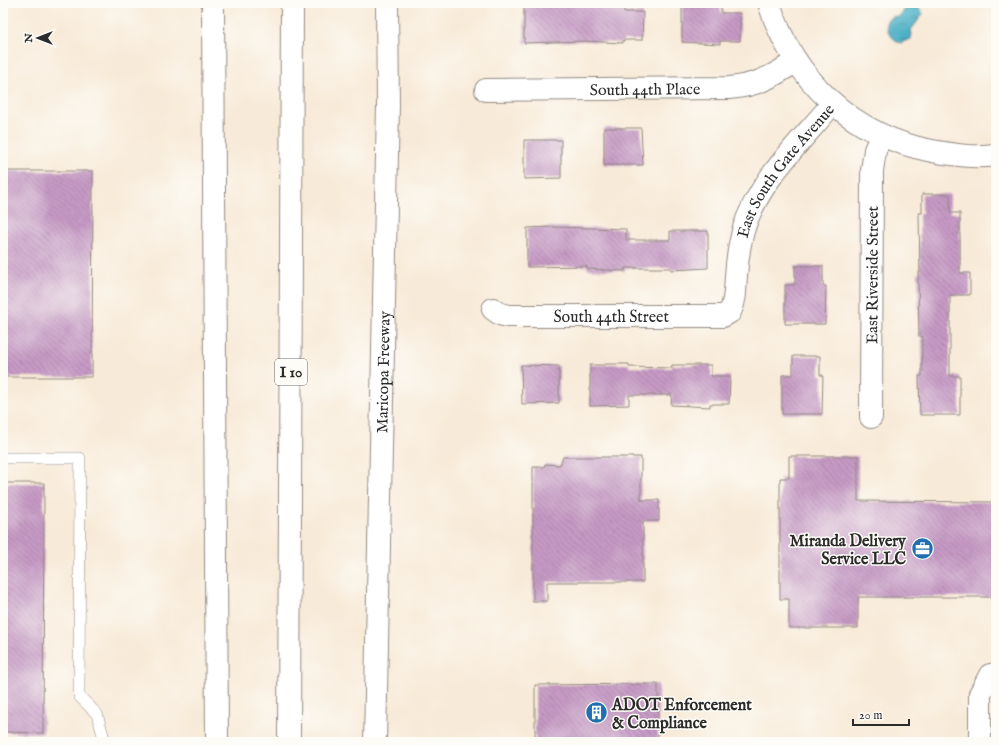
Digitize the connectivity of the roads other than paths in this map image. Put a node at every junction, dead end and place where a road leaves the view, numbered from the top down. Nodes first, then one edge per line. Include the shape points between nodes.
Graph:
1 (213, 3) edge
2 (292, 3) edge
3 (387, 3) edge
4 (769, 3) edge
5 (796, 61) junction
6 (486, 90) dead end
7 (832, 104) junction
8 (881, 136) junction
9 (996, 155) edge
10 (492, 309) dead end
11 (730, 312) joint
12 (871, 417) dead end
13 (3, 458) edge
14 (993, 674) edge
15 (216, 684) junction
16 (105, 742) edge
17 (210, 742) edge
18 (217, 742) edge
19 (289, 742) edge
20 (375, 742) edge
21 (980, 742) edge

1 - 15 main road
2 - 19 main road, I 10
3 - 20 main road, Maricopa Freeway via 388,105
4 - 5 main road, East South Gate Avenue via 778,29
5 - 6 main road, South 44th Place via 759,83 729,88
5 - 7 main road, East South Gate Avenue
7 - 8 main road
7 - 11 main road, East South Gate Avenue via 776,172 752,210 739,248 735,296
8 - 9 main road via 920,149 954,155
8 - 12 main road, East Riverside Street via 875,150 872,171
10 - 11 main road, South 44th Street via 508,316 723,316
13 - 16 lane via 80,458 79,696 97,714
14 - 21 main road via 980,694
15 - 17 main road
15 - 18 main road

